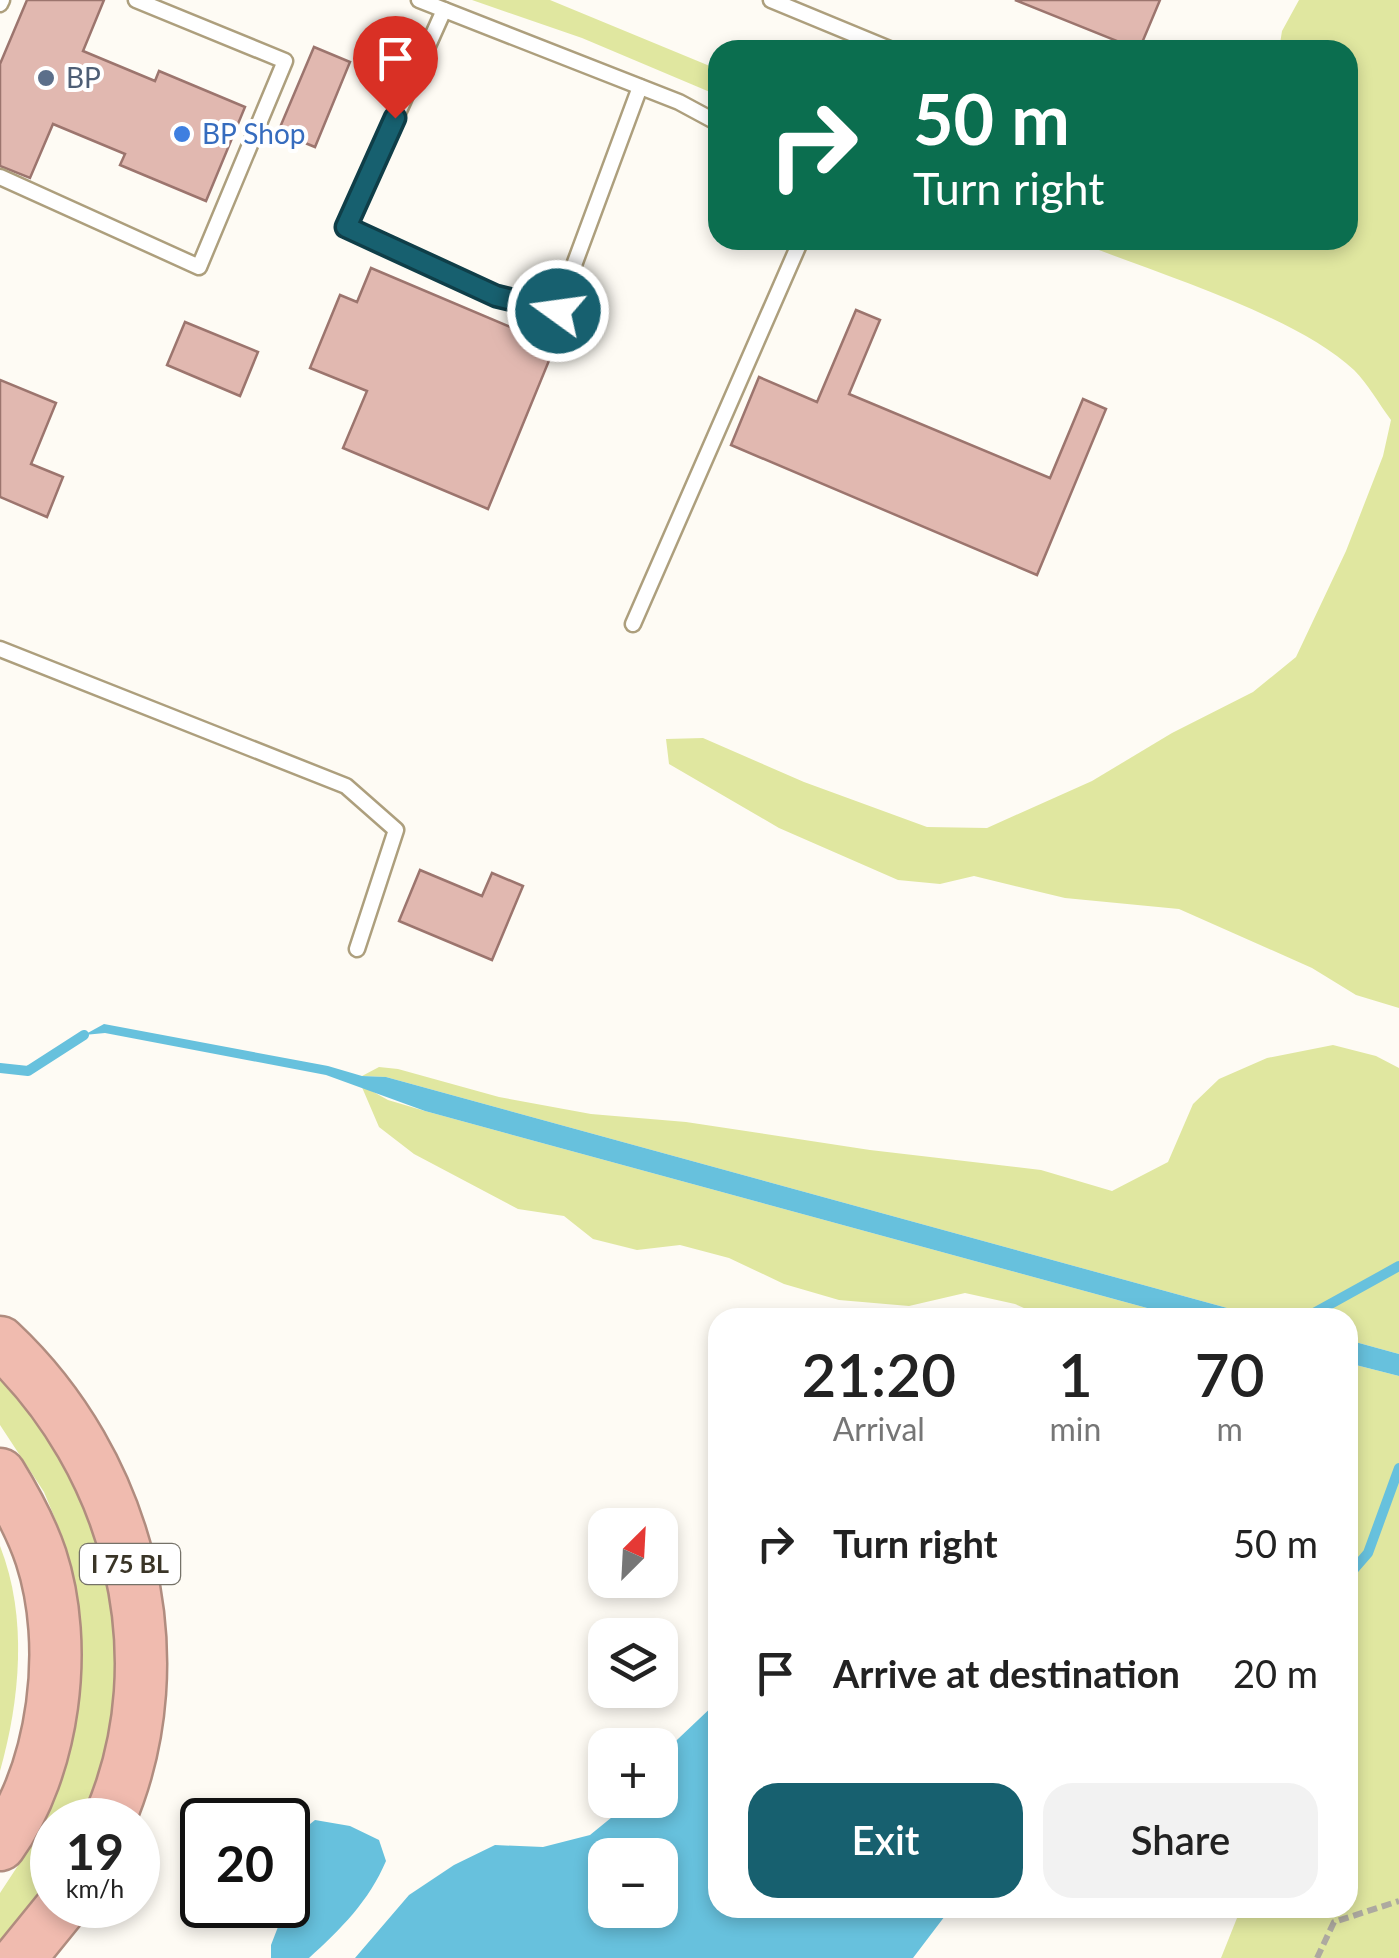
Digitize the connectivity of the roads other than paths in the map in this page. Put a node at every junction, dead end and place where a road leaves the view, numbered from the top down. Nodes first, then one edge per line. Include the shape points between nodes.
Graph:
1 (136, 0) edge
2 (419, 0) edge
3 (771, 0) edge
4 (444, 10) junction
5 (868, 40) edge
6 (640, 87) junction
7 (708, 118) edge
8 (0, 177) edge
9 (797, 250) edge
10 (633, 624) dead end
11 (0, 649) edge
12 (357, 949) dead end
13 (0, 1342) edge
14 (0, 1474) edge
15 (116, 1798) edge
16 (0, 1845) edge
17 (44, 1928) edge
18 (20, 1958) edge

1 - 8 lane via 284,61 199,268
2 - 4 lane
3 - 5 lane
4 - 6 lane
4 - 6 lane via 346,227 496,296 558,311
6 - 7 lane
9 - 10 lane
11 - 12 lane via 346,786 396,830
13 - 15 highway, I 75 BL via 54,1398 78,1436 130,1566 140,1694
14 - 16 highway via 42,1558 54,1657 42,1750
17 - 18 highway

